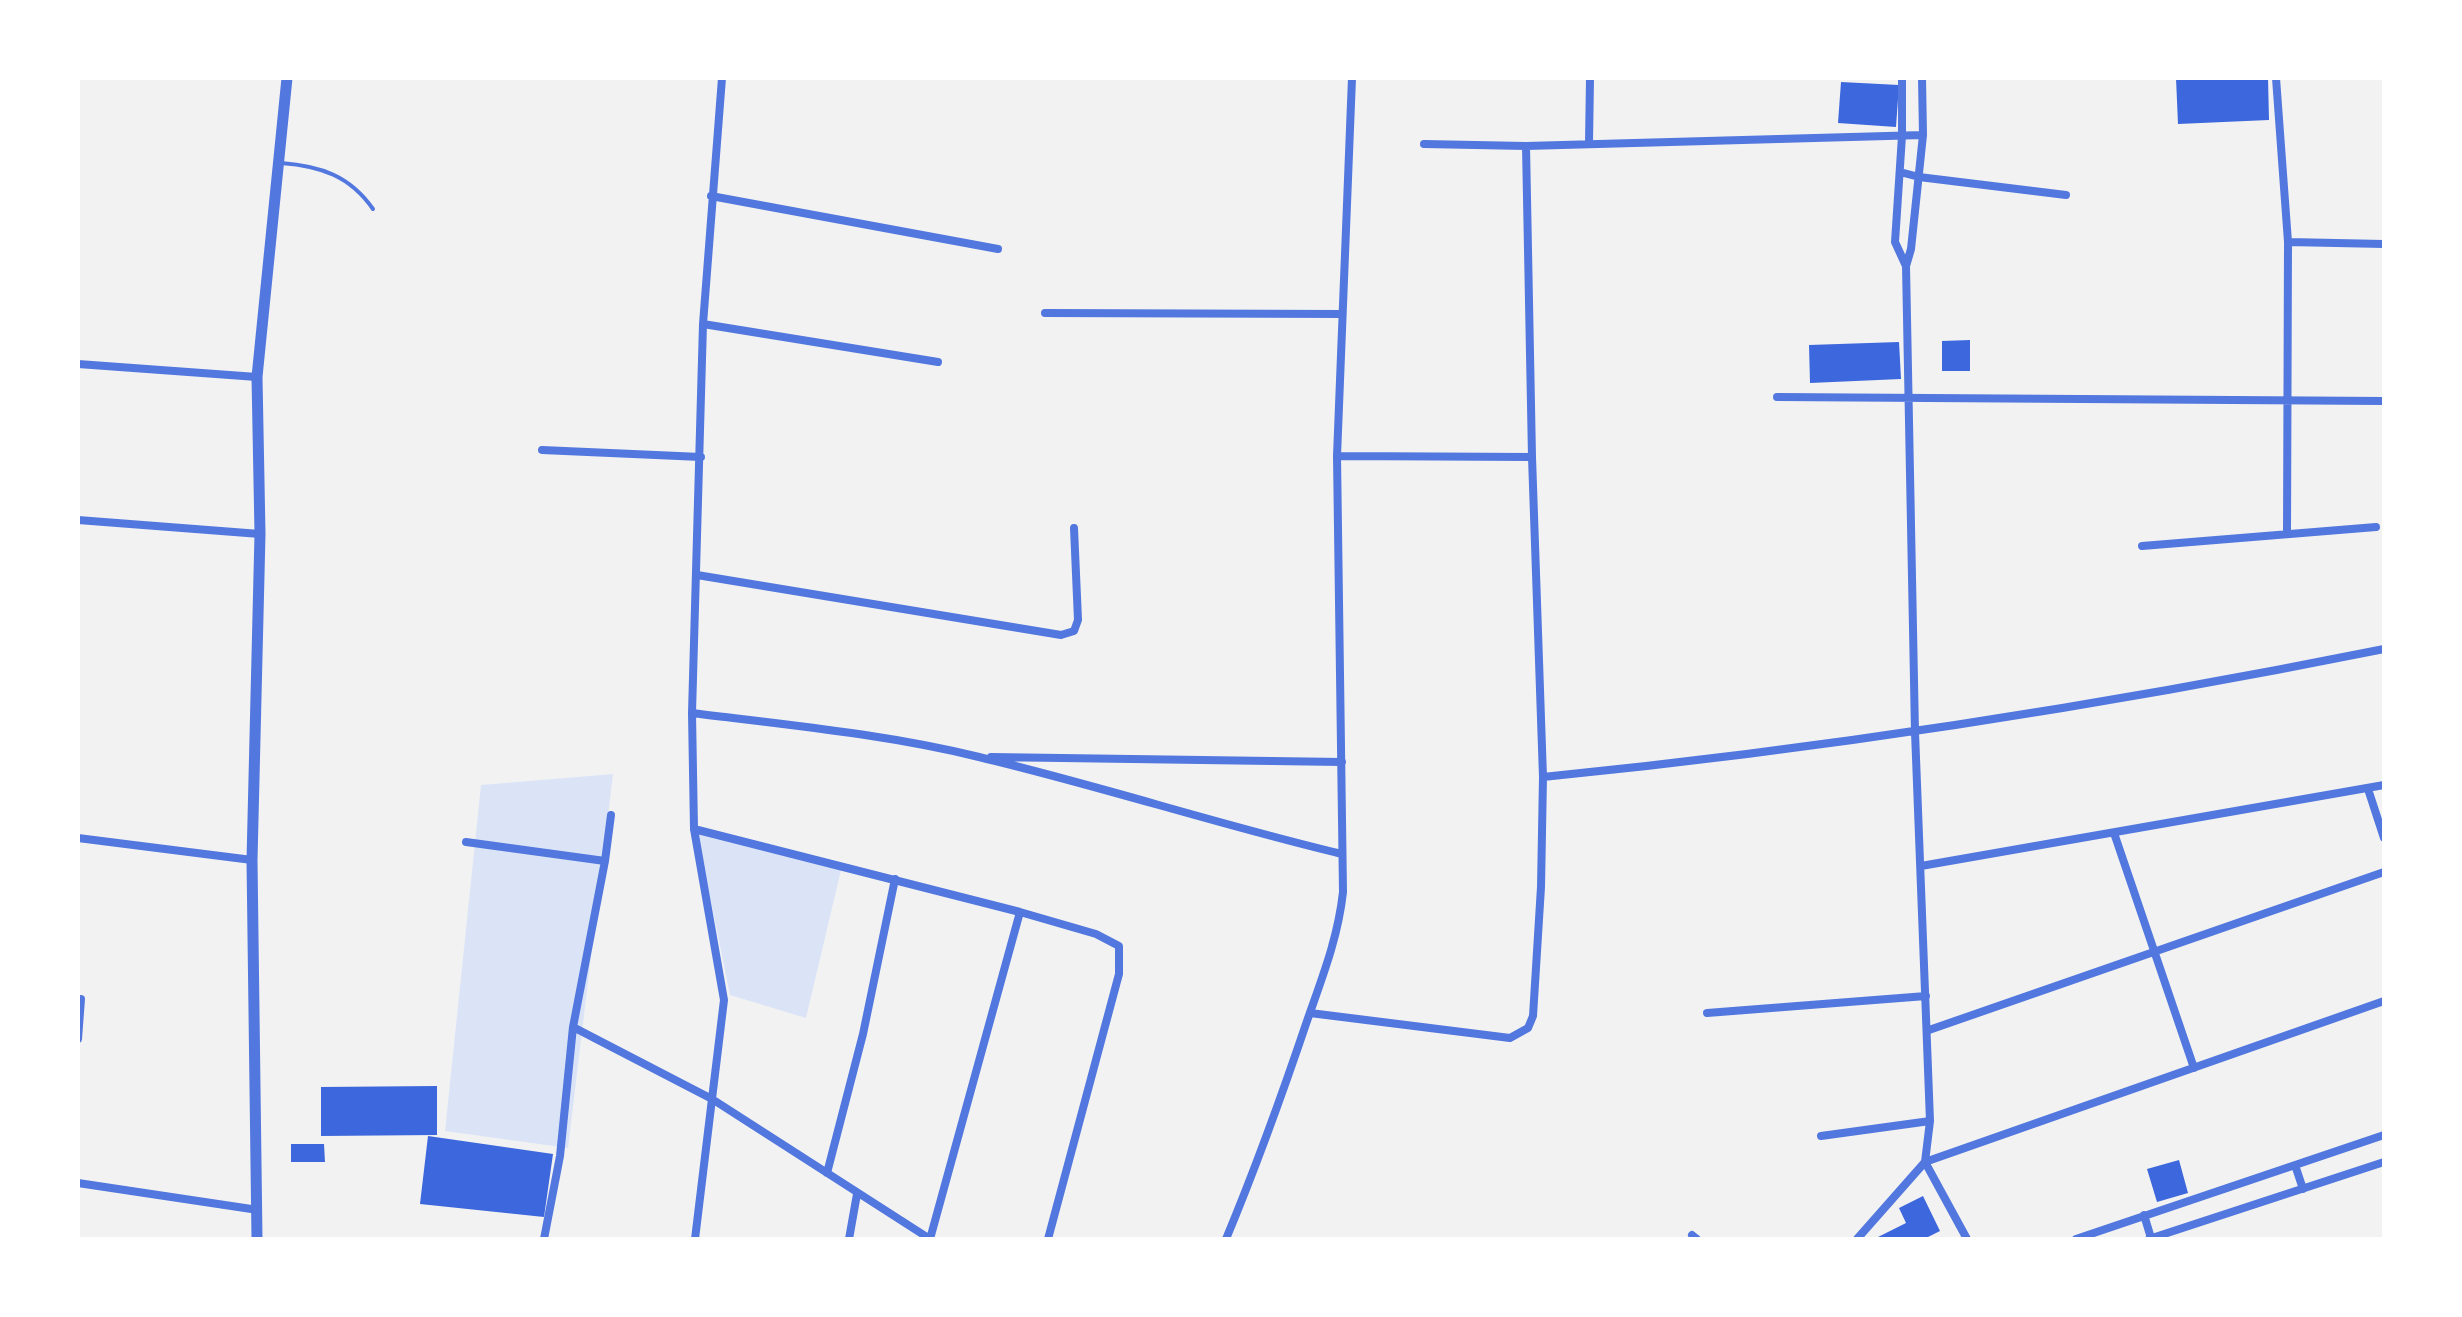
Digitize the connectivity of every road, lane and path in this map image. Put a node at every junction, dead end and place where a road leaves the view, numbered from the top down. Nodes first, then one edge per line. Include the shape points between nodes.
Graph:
1 (287, 78) edge
2 (722, 78) edge
3 (1352, 78) edge
4 (1590, 78) edge
5 (1902, 78) edge
6 (1922, 78) edge
7 (2276, 78) edge
8 (1923, 135) junction
9 (1902, 136) junction
10 (1589, 143) junction
11 (1424, 144) dead end
12 (1526, 146) junction
13 (279, 163) junction
14 (1900, 172) junction
15 (1919, 177) junction
16 (2066, 195) dead end
17 (711, 196) junction
18 (373, 209) dead end
19 (2288, 242) junction
20 (2384, 244) edge
21 (998, 249) dead end
22 (1906, 266) junction
23 (1045, 313) dead end
24 (1342, 314) junction
25 (703, 324) junction
26 (938, 362) dead end
27 (78, 364) edge
28 (257, 377) junction
29 (1909, 396) junction
30 (1777, 397) dead end
31 (2288, 400) junction
32 (2384, 401) edge
33 (542, 450) dead end
34 (1337, 456) junction
35 (701, 457) junction
36 (1532, 457) junction
37 (78, 520) edge
38 (2376, 527) dead end
39 (1074, 528) dead end
40 (260, 534) junction
41 (2287, 534) junction
42 (2142, 546) dead end
43 (697, 575) junction
44 (2384, 649) edge
45 (692, 713) junction
46 (1915, 732) junction
47 (980, 757) junction
48 (1342, 762) junction
49 (1543, 777) junction
50 (2384, 785) edge
51 (2368, 789) junction
52 (611, 815) dead end
53 (694, 829) junction
54 (2114, 833) junction
55 (78, 838) edge
56 (2384, 838) edge
57 (466, 842) dead end
58 (1342, 854) junction
59 (252, 860) junction
60 (605, 861) junction
61 (1921, 866) junction
62 (2384, 872) edge
63 (895, 879) junction
64 (1020, 912) junction
65 (2154, 950) junction
66 (1926, 996) junction
67 (81, 999) dead end
68 (2384, 1001) edge
69 (1310, 1013) junction
70 (1707, 1013) dead end
71 (573, 1027) junction
72 (1929, 1030) junction
73 (78, 1039) edge
74 (2194, 1068) junction
75 (712, 1099) junction
76 (1930, 1121) junction
77 (2384, 1135) edge
78 (1821, 1136) dead end
79 (1925, 1162) junction
80 (2384, 1162) edge
81 (2295, 1165) junction
82 (827, 1173) junction
83 (78, 1183) edge
84 (2303, 1189) junction
85 (857, 1194) junction
86 (258, 1210) junction
87 (2144, 1215) junction
88 (257, 1239) edge
89 (544, 1239) edge
90 (695, 1239) edge
91 (849, 1239) edge
92 (930, 1239) edge
93 (1048, 1239) edge
94 (1226, 1239) edge
95 (1857, 1239) edge
96 (1967, 1239) edge
97 (2076, 1239) edge
98 (2150, 1239) edge

1 - 13 street
2 - 17 street
3 - 24 street
4 - 10 street
5 - 9 street
6 - 8 street
7 - 19 street
8 - 9 street
8 - 15 street
9 - 10 street
9 - 14 street
10 - 12 street
11 - 12 street
12 - 36 street
13 - 18 lane via 339,175
13 - 28 street
14 - 15 street
14 - 22 street via 1895,242
15 - 16 street
15 - 22 street
17 - 21 street
17 - 25 street
19 - 20 street
19 - 31 street
22 - 29 street
23 - 24 street
24 - 34 street
25 - 26 street
25 - 35 street
27 - 28 street
28 - 40 street
29 - 30 street
29 - 31 street
29 - 46 street
31 - 32 street
31 - 41 street
33 - 35 street
34 - 36 street
34 - 48 street
35 - 43 street
36 - 49 street
37 - 40 street
38 - 41 street
39 - 43 street via 1078,620 1074,631 1061,635
40 - 59 street
41 - 42 street
43 - 45 street
44 - 46 street
45 - 47 street via 854,733
45 - 53 street
46 - 49 street
46 - 61 street
47 - 48 street
47 - 58 street
48 - 58 street
49 - 69 street via 1541,887 1528,1028 1510,1038
50 - 51 street
51 - 54 street
51 - 56 street
52 - 60 street
53 - 63 street
53 - 75 street via 724,991
54 - 61 street
54 - 65 street
55 - 59 street
57 - 60 street
58 - 69 street via 1340,921
59 - 86 street
60 - 71 street
61 - 66 street
62 - 65 street
63 - 64 street
63 - 82 street
64 - 92 street
64 - 93 street via 1119,946 1119,974
65 - 72 street
65 - 74 street
66 - 70 street
66 - 72 street
67 - 73 street
68 - 74 street
69 - 94 street
71 - 75 street
71 - 89 street via 560,1156
72 - 76 street
74 - 79 street
75 - 82 street
75 - 90 street
76 - 78 street
76 - 79 street
77 - 81 street
79 - 95 street
79 - 96 street
80 - 84 street
81 - 84 street
81 - 87 street
82 - 85 street
83 - 86 street
84 - 98 street
85 - 91 street
85 - 92 street
86 - 88 street
87 - 97 street
87 - 98 street

